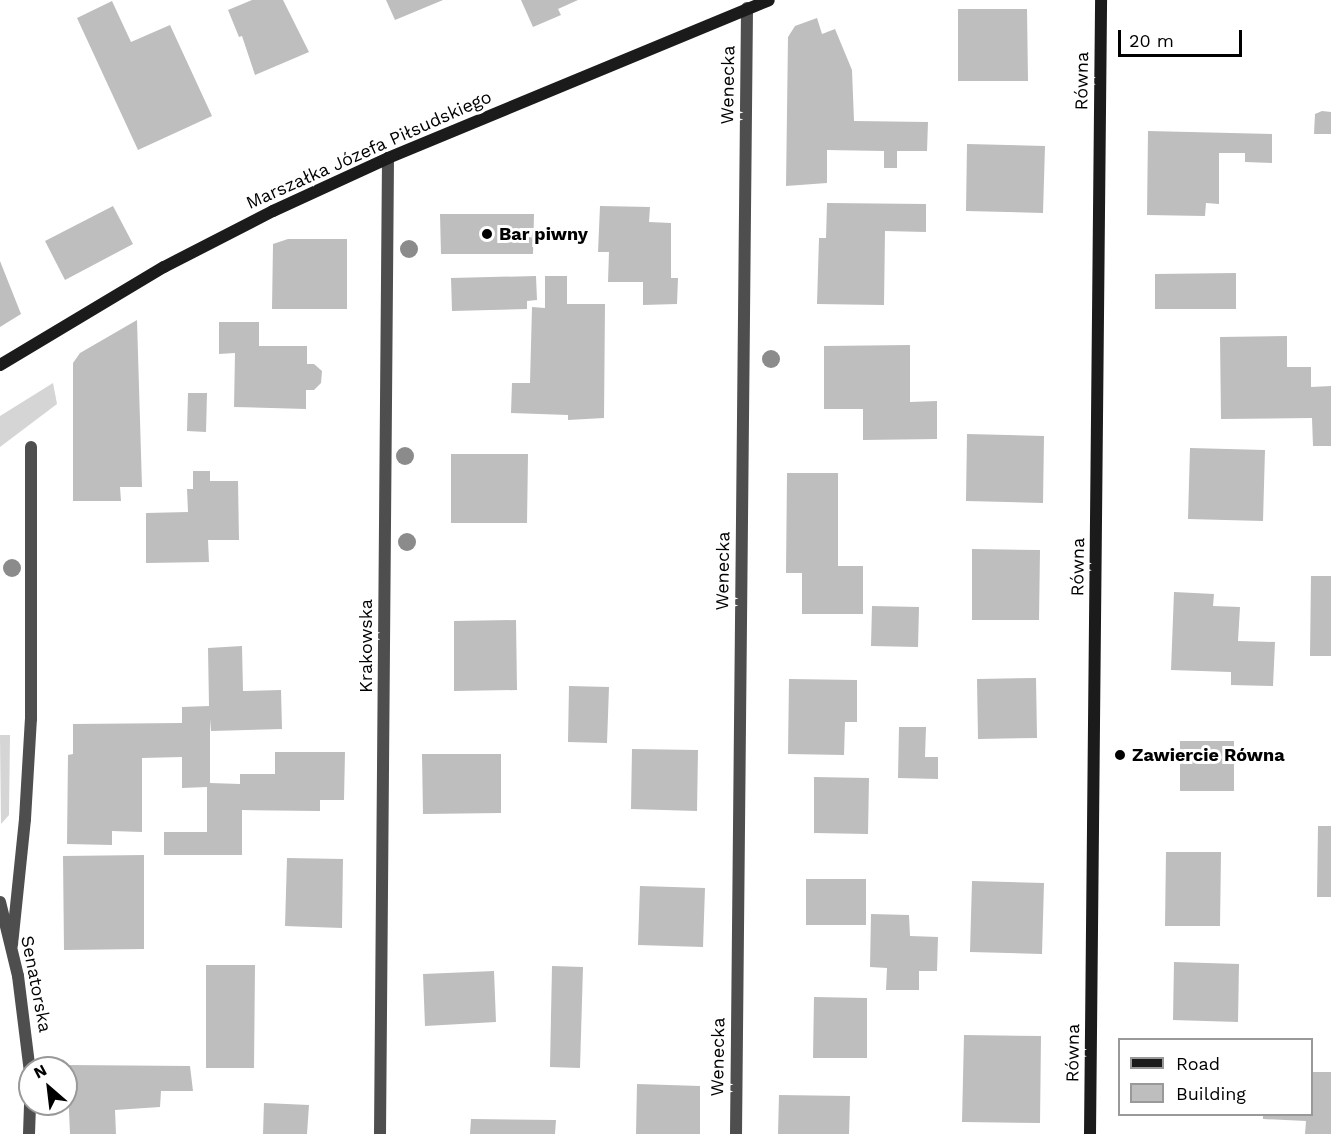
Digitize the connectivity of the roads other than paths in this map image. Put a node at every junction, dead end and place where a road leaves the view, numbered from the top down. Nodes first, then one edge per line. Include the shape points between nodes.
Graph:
1 (769, 0) edge
2 (1101, 0) edge
3 (747, 8) junction
4 (388, 158) junction
5 (0, 366) edge
6 (31, 447) dead end
7 (0, 902) edge
8 (11, 946) junction
9 (27, 1056) edge
10 (30, 1116) edge
11 (29, 1134) edge
12 (380, 1134) edge
13 (736, 1134) edge
14 (1090, 1134) edge

1 - 3 street, Marszałka Józefa Piłsudskiego
2 - 14 street, Równa
3 - 4 street, Marszałka Józefa Piłsudskiego
3 - 13 street, Wenecka
4 - 5 street, Marszałka Józefa Piłsudskiego via 164,267
4 - 12 street, Krakowska
6 - 8 street via 31,719
7 - 8 street, Senatorska
8 - 9 street, Senatorska
10 - 11 street

